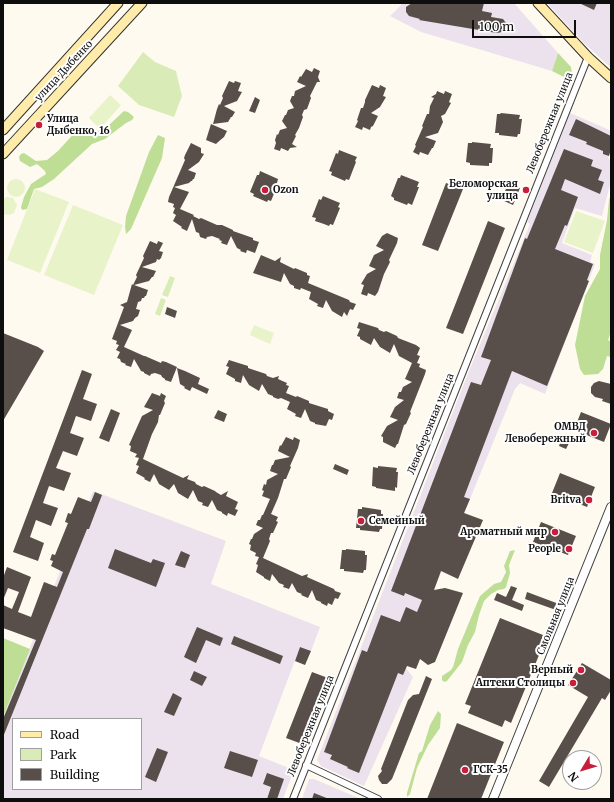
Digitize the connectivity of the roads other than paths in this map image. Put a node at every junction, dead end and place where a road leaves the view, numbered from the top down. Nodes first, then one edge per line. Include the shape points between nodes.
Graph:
1 (118, 3) edge
2 (142, 3) edge
3 (538, 3) edge
4 (588, 57) junction
5 (611, 78) edge
6 (3, 130) edge
7 (3, 154) edge
8 (611, 507) edge
9 (306, 765) junction
10 (293, 799) edge
11 (378, 799) edge
12 (493, 799) edge

1 - 6 main road, улица Дыбенко
2 - 7 main road, улица Дыбенко
3 - 4 main road
4 - 5 main road
4 - 9 street, Левобережная улица
8 - 12 street, Смольная улица
9 - 10 street, Левобережная улица
9 - 11 street

